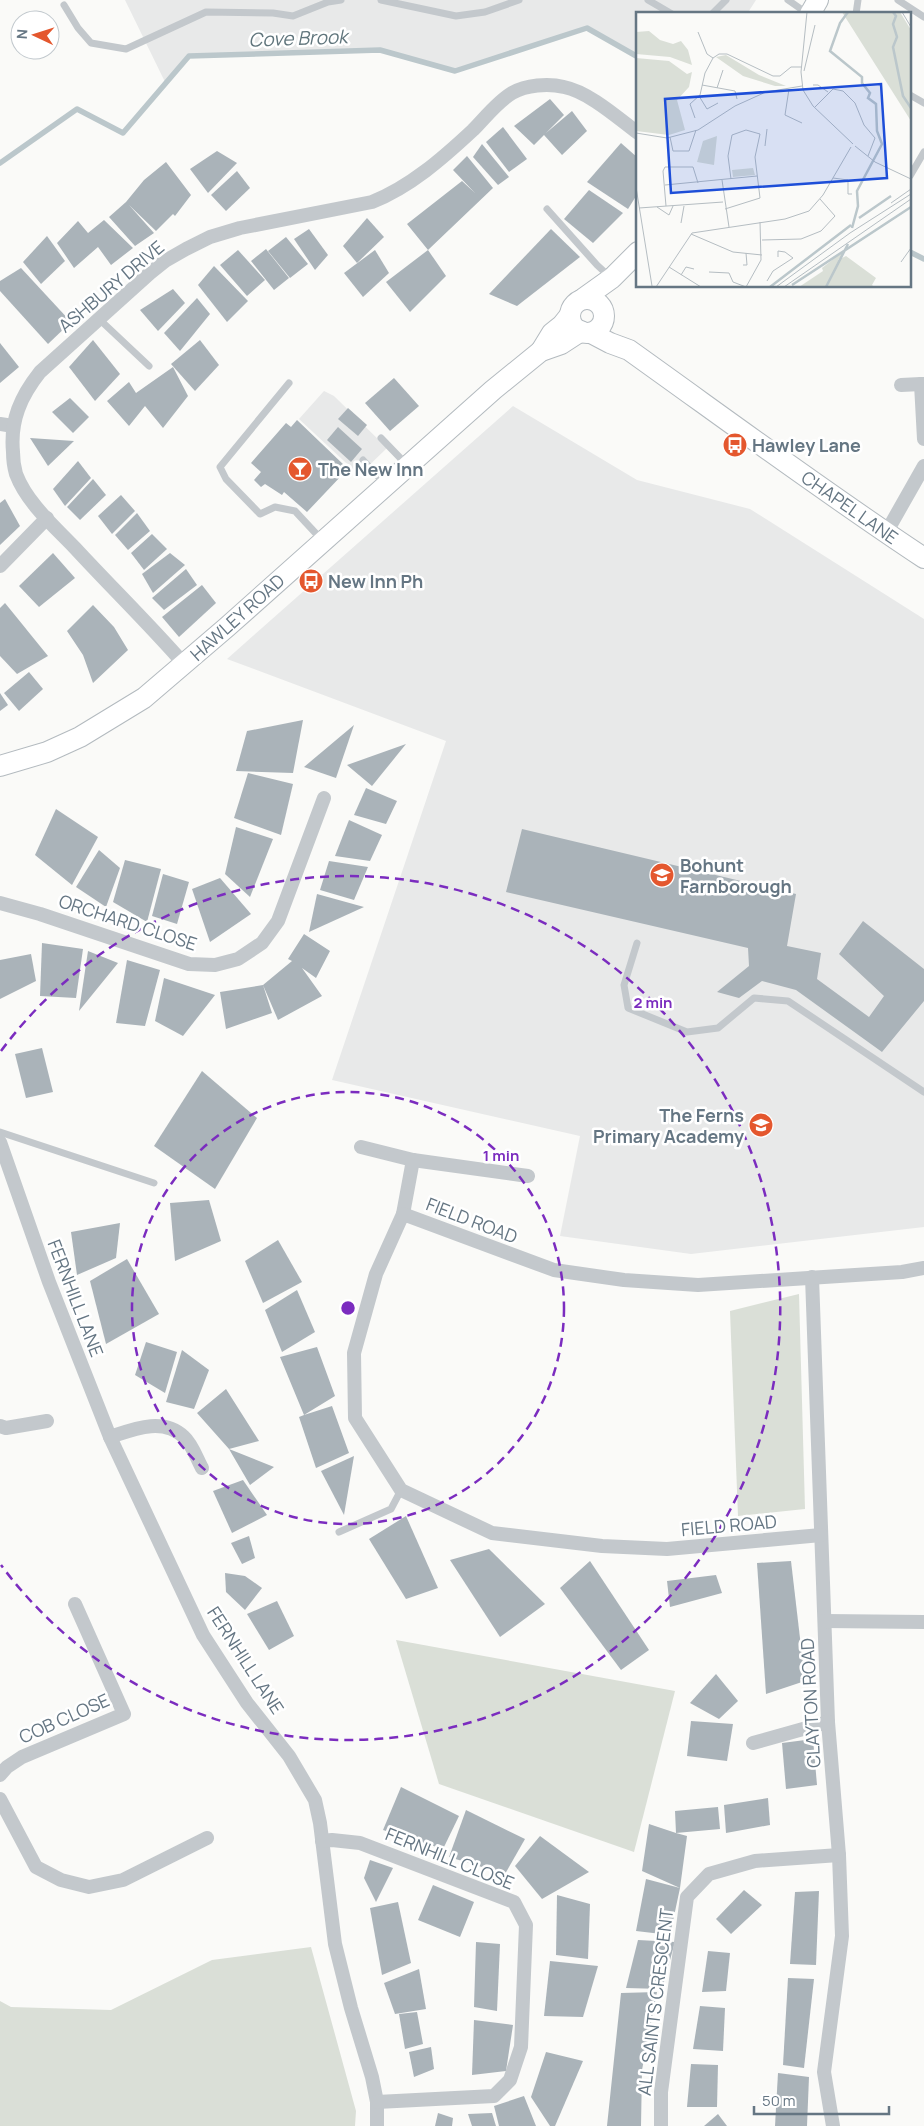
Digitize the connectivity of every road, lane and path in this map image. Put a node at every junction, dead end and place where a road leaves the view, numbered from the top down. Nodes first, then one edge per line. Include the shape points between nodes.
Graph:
1 (341, 0) edge
2 (381, 0) edge
3 (519, 0) edge
4 (648, 0) edge
5 (726, 0) edge
6 (788, 0) edge
7 (818, 0) edge
8 (898, 0) edge
9 (64, 5) dead end
10 (669, 12) edge
11 (714, 12) edge
12 (806, 12) edge
13 (810, 12) edge
14 (924, 17) edge
15 (912, 96) edge
16 (924, 103) edge
17 (636, 132) edge
18 (924, 152) edge
19 (912, 173) edge
20 (547, 209) dead end
21 (636, 254) edge
22 (612, 278) junction
23 (584, 298) junction
24 (604, 313) junction
25 (99, 319) junction
26 (581, 326) junction
27 (629, 350) junction
28 (149, 366) dead end
29 (289, 383) dead end
30 (922, 384) edge
31 (901, 385) dead end
32 (6, 425) edge
33 (381, 438) dead end
34 (924, 439) edge
35 (363, 460) dead end
36 (408, 465) junction
37 (924, 466) edge
38 (386, 485) junction
39 (46, 518) junction
40 (886, 533) junction
41 (323, 541) junction
42 (924, 558) edge
43 (0, 566) edge
44 (184, 664) junction
45 (0, 766) edge
46 (324, 798) dead end
47 (0, 903) edge
48 (637, 944) dead end
49 (924, 1092) edge
50 (0, 1132) edge
51 (0, 1142) edge
52 (361, 1146) dead end
53 (413, 1160) junction
54 (528, 1176) dead end
55 (154, 1183) dead end
56 (403, 1214) junction
57 (924, 1268) edge
58 (812, 1277) junction
59 (47, 1421) dead end
60 (0, 1426) edge
61 (110, 1437) junction
62 (202, 1468) dead end
63 (400, 1490) junction
64 (339, 1532) dead end
65 (821, 1535) junction
66 (75, 1604) dead end
67 (825, 1621) junction
68 (924, 1622) edge
69 (828, 1722) junction
70 (753, 1743) dead end
71 (0, 1775) edge
72 (0, 1799) edge
73 (207, 1838) dead end
74 (322, 1841) junction
75 (839, 1855) junction
76 (377, 2102) junction
77 (377, 2126) edge
78 (661, 2126) edge
79 (833, 2126) edge

1 - 9 lane via 293,16 206,12 126,49 91,43
2 - 3 lane via 456,16 485,12
4 - 10 lane
5 - 11 lane
6 - 12 lane
7 - 13 main road
8 - 14 lane
15 - 16 lane
17 - 25 street, ASHBURY DRIVE via 581,93 542,85 524,88 504,100 461,141 408,184 389,195 372,202 210,237 165,261
18 - 19 lane
20 - 22 lane via 597,266
21 - 22 main road
22 - 23 main road
22 - 24 main road
23 - 24 main road via 597,301
23 - 26 main road via 573,305
24 - 26 main road via 602,326
24 - 27 main road, CHAPEL LANE
25 - 28 lane
25 - 32 street, ASHBURY DRIVE via 40,372
26 - 27 main road, CHAPEL LANE via 610,344
26 - 36 main road, HAWLEY ROAD via 562,325 552,333 541,351
27 - 40 main road, CHAPEL LANE
29 - 41 lane via 220,467 226,479 260,514 275,507 295,511
30 - 31 street
30 - 34 street
32 - 39 street, ASHBURY DRIVE via 16,473
33 - 36 lane
35 - 38 lane
36 - 38 main road, HAWLEY ROAD
37 - 40 street
38 - 41 main road, HAWLEY ROAD
39 - 43 street
39 - 44 street, ASHBURY DRIVE
40 - 42 main road, CHAPEL LANE
41 - 44 main road, HAWLEY ROAD
44 - 45 main road, HAWLEY ROAD via 144,698 80,737 47,752
46 - 47 street, ORCHARD CLOSE via 278,921 262,942 238,959 215,965 189,964
48 - 49 lane via 624,985 628,1008 687,1032 718,1028 754,998 788,1000
50 - 55 lane
51 - 61 street, FERNHILL LANE via 49,1282
52 - 53 street
53 - 54 street
53 - 56 street
56 - 58 street, FIELD ROAD via 554,1270 624,1280 698,1285
56 - 63 street, FIELD ROAD via 376,1274 354,1353 355,1418
57 - 58 street, FIELD ROAD
58 - 65 street, CLAYTON ROAD
59 - 60 street via 6,1428
61 - 62 street via 142,1427 168,1426 185,1438
61 - 74 street, FERNHILL LANE via 203,1636 247,1702 289,1756 311,1794
63 - 64 lane via 391,1510
63 - 65 street, FIELD ROAD via 492,1533 602,1546 667,1549
65 - 67 street, CLAYTON ROAD
66 - 71 street, COB CLOSE via 124,1714 22,1757
67 - 68 street
67 - 69 street, CLAYTON ROAD
69 - 70 street
69 - 75 street, CLAYTON ROAD
72 - 73 street via 36,1867 61,1880 89,1887 123,1880
74 - 76 street, FERNHILL LANE via 335,1944
74 - 76 street, FERNHILL CLOSE via 360,1843 480,1887 514,1902 526,1925 521,2047 510,2080 494,2096
75 - 78 street, ALL SAINTS CRESCENT via 755,1861 709,1874 687,1897 661,2092
75 - 79 street, CLAYTON ROAD via 842,1936 824,2072
76 - 77 street, FERNHILL LANE

